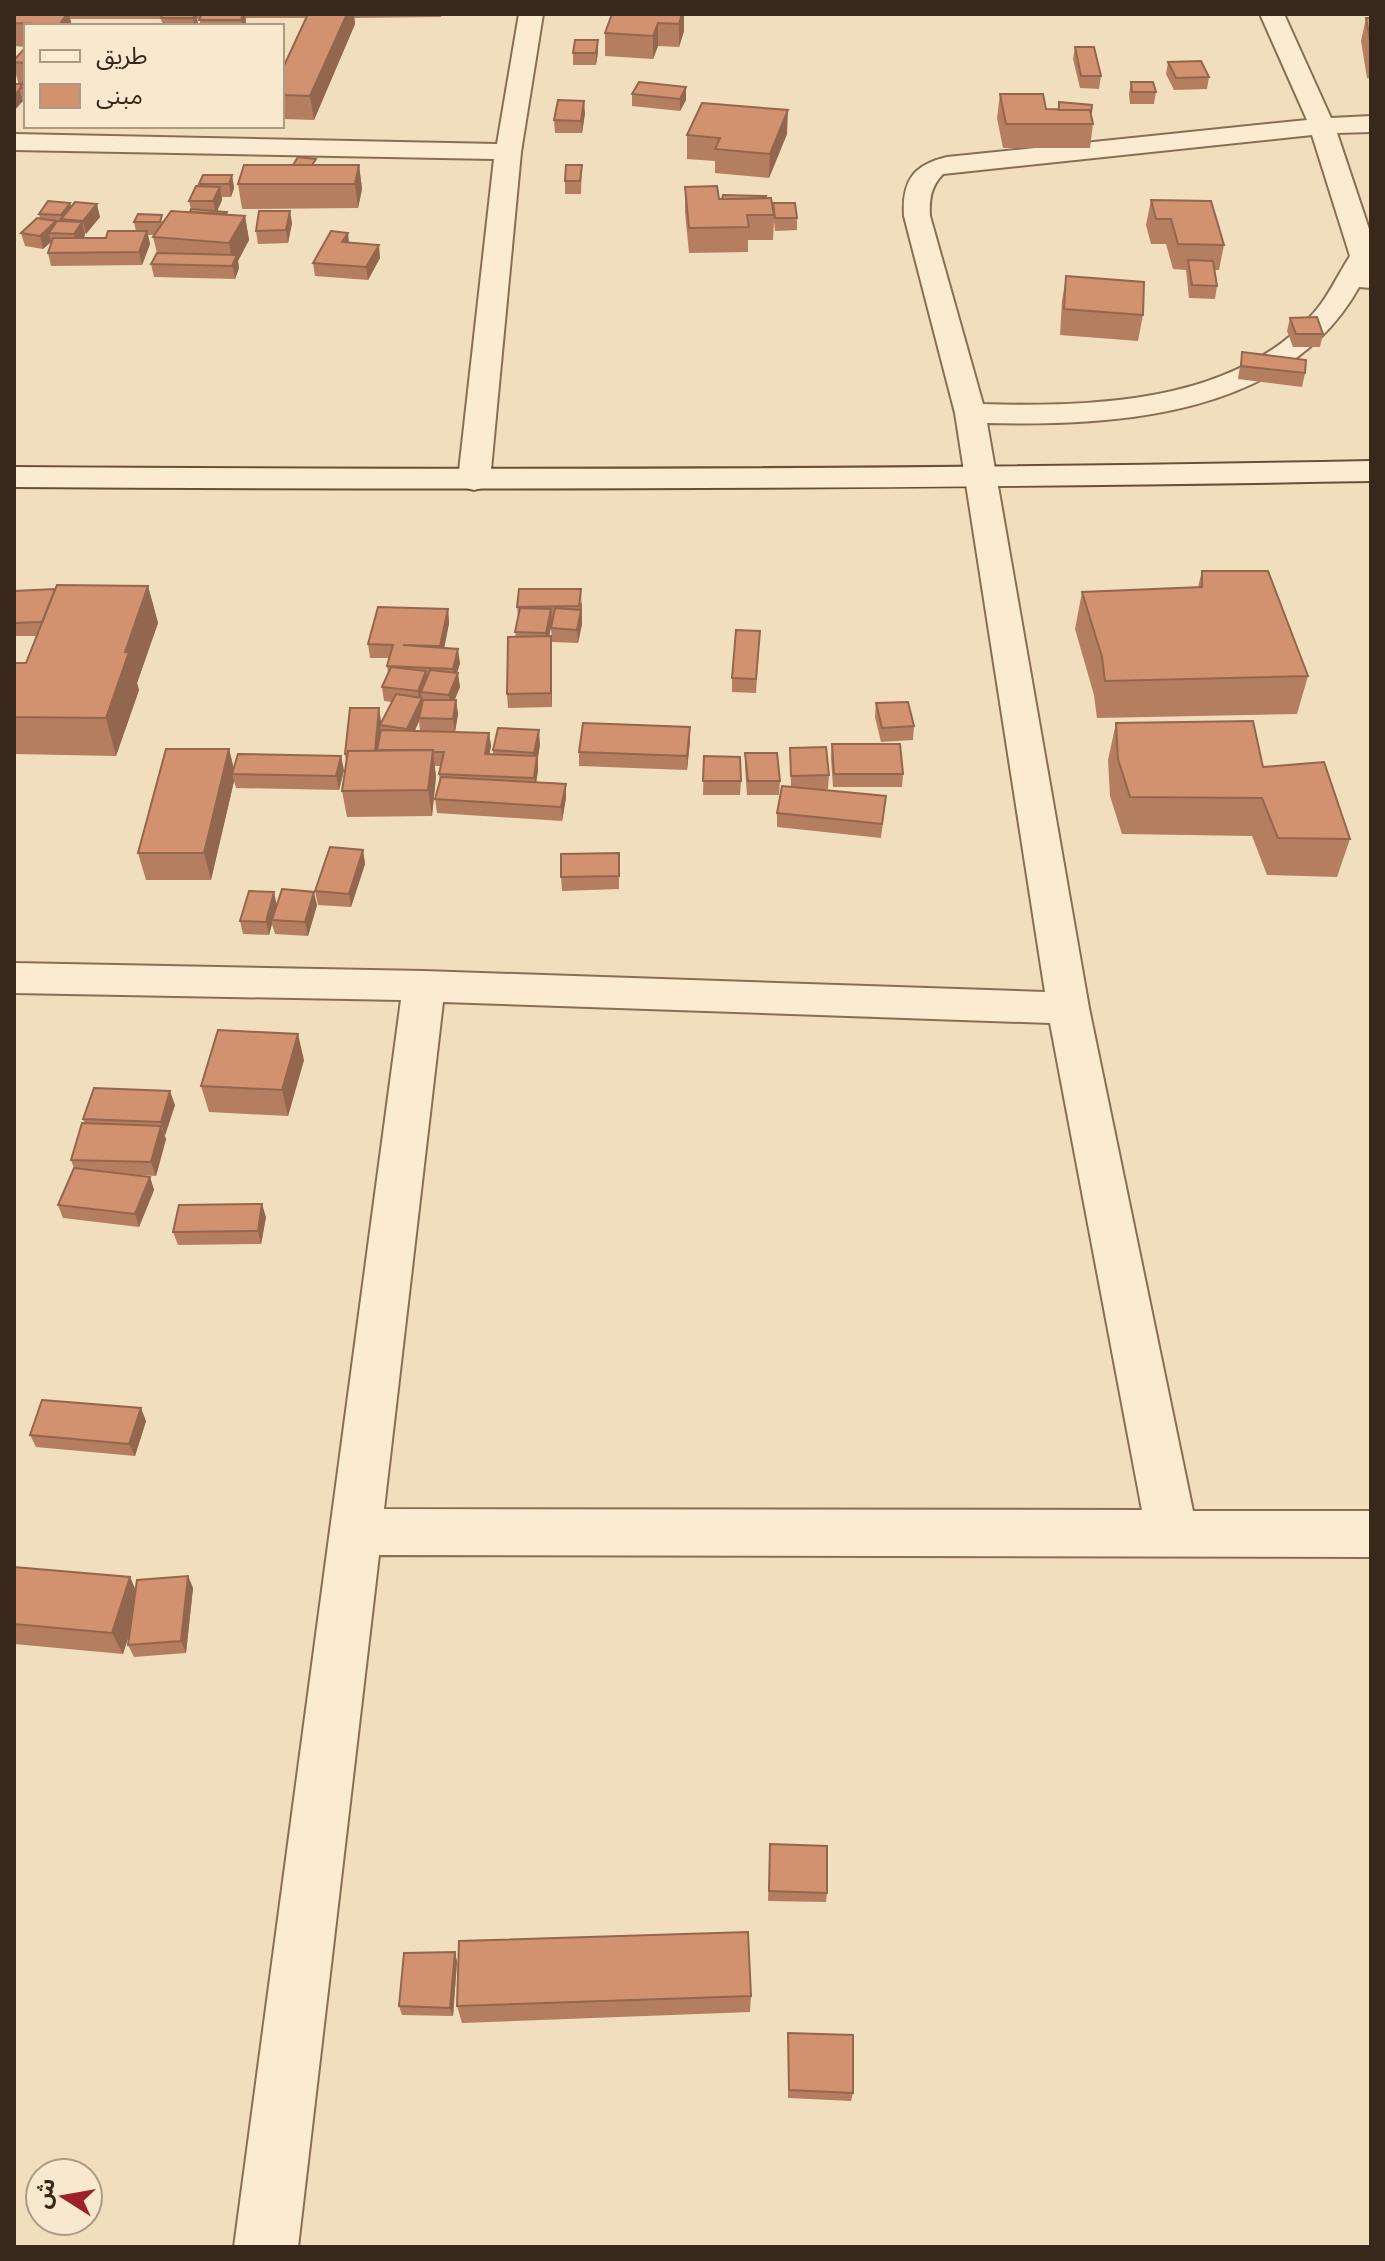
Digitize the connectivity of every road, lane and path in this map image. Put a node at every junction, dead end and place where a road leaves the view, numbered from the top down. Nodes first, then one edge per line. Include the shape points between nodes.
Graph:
1 (531, 14) edge
2 (1272, 14) edge
3 (1371, 124) edge
4 (1322, 126) junction
5 (14, 142) edge
6 (508, 152) junction
7 (1368, 251) edge
8 (1371, 295) edge
9 (970, 413) junction
10 (1371, 471) edge
11 (14, 477) edge
12 (981, 478) junction
13 (474, 480) junction
14 (14, 978) edge
15 (424, 986) junction
16 (1068, 1008) junction
17 (355, 1532) junction
18 (1371, 1534) edge
19 (1172, 1535) junction
20 (266, 2247) edge

1 - 6 street
2 - 4 street
3 - 4 street
4 - 7 street
4 - 9 street via 947,165 927,173 917,189 917,216
5 - 6 street
6 - 13 street
7 - 8 street
7 - 9 street via 1313,331 1248,374 1141,409
9 - 12 street
10 - 12 street
11 - 13 street
12 - 13 street
12 - 16 street
14 - 15 street
15 - 16 street
15 - 17 street
16 - 19 street
17 - 19 street
17 - 20 street
18 - 19 street

